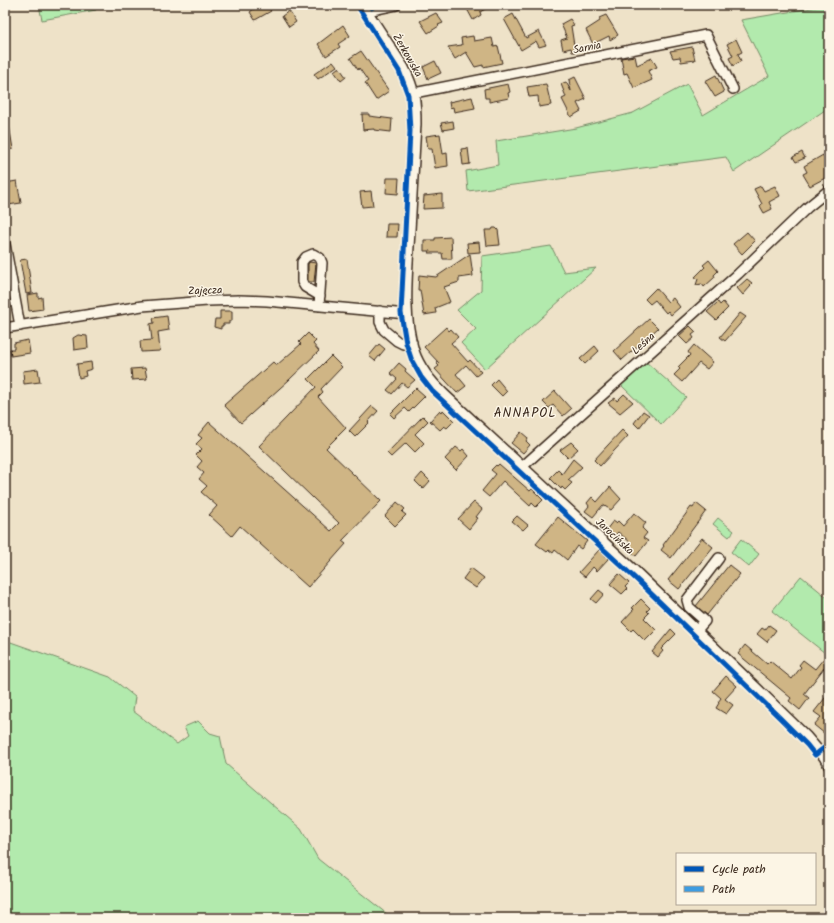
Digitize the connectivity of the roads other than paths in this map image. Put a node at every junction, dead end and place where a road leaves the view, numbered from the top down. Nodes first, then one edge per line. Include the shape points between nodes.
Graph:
1 (396, 5) edge
2 (365, 8) edge
3 (734, 89) dead end
4 (414, 93) junction
5 (829, 190) edge
6 (5, 244) edge
7 (320, 296) dead end
8 (319, 306) junction
9 (380, 311) junction
10 (407, 314) junction
11 (20, 326) junction
12 (5, 328) edge
13 (412, 342) junction
14 (522, 467) junction
15 (720, 558) dead end
16 (697, 630) junction
17 (829, 764) edge

1 - 2 street
2 - 4 street, Żerkowska via 404,68
3 - 4 street, Sarnia via 706,35
4 - 10 street, Żerkowska via 416,124
5 - 14 street, Leśna
6 - 11 street
7 - 8 street
8 - 9 street, Zajęcza
8 - 11 street, Zajęcza via 239,300 174,303
9 - 10 street, Zajęcza
9 - 13 street via 380,322 384,330 403,344
10 - 13 street, Jarocińska
11 - 12 street, Zajęcza
13 - 14 street, Jarocińska via 426,376
14 - 16 street, Jarocińska
15 - 16 street via 687,600 689,607 705,621
16 - 17 street, Jarocińska via 806,736

